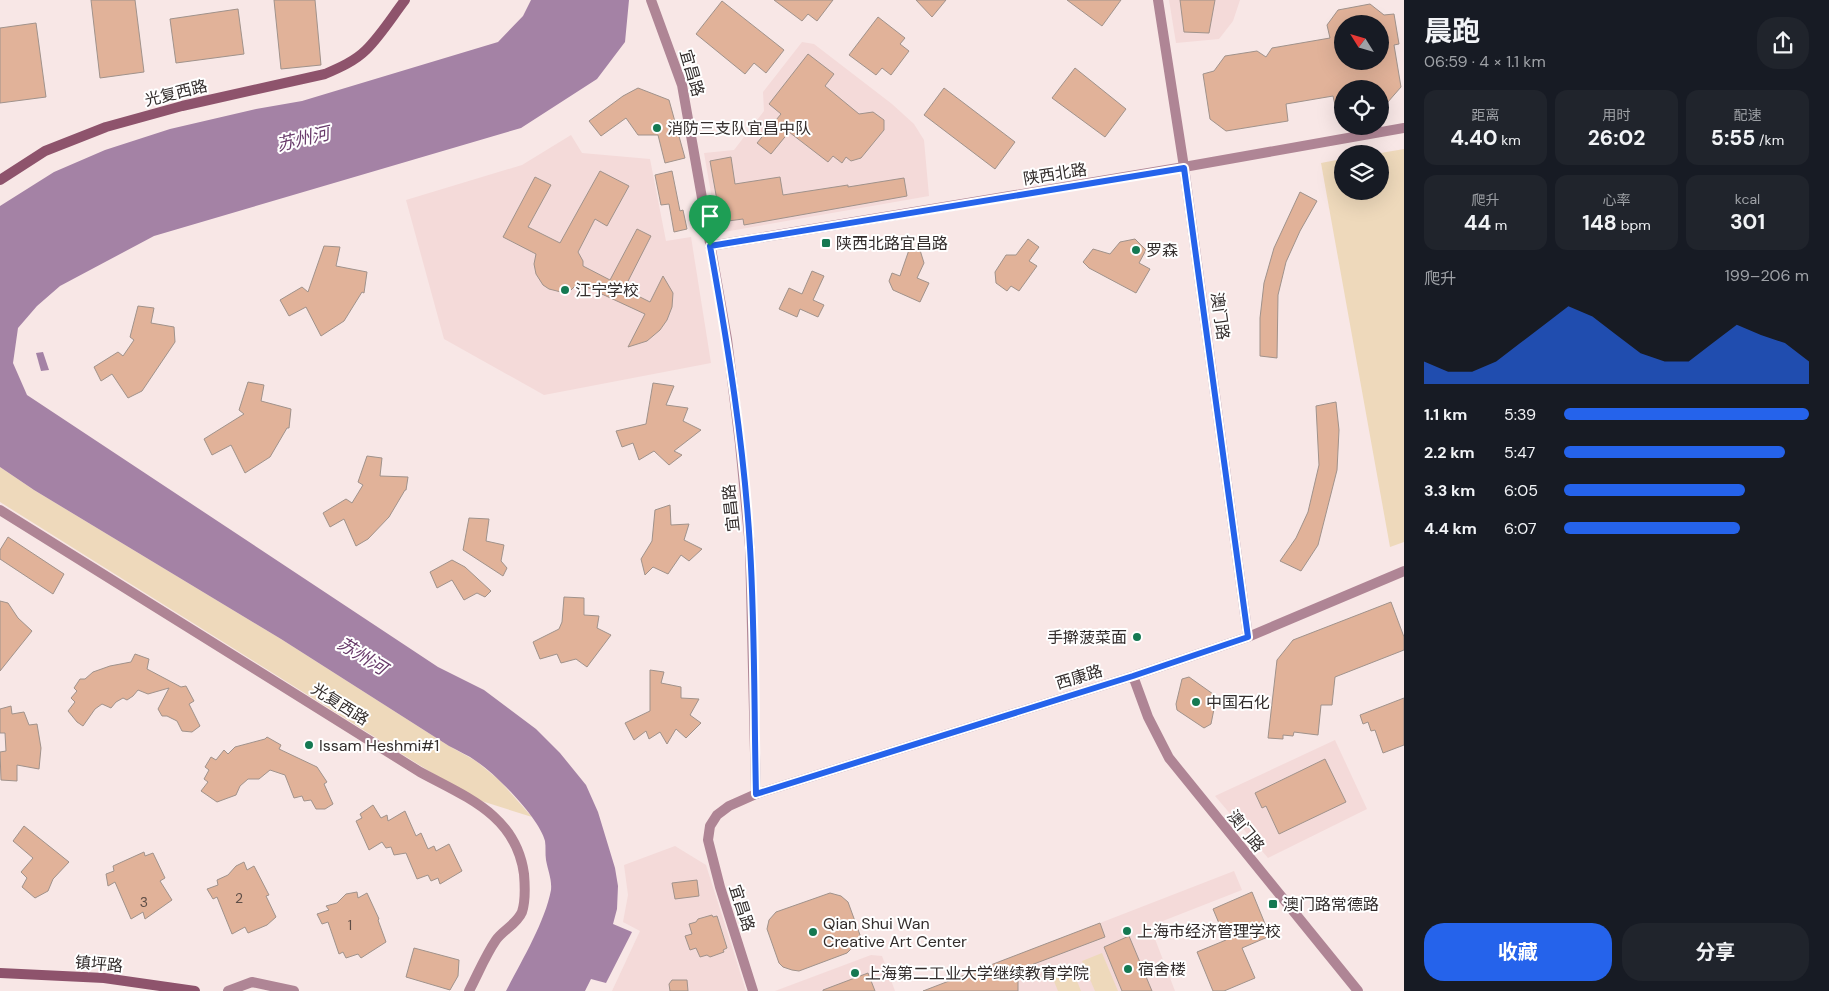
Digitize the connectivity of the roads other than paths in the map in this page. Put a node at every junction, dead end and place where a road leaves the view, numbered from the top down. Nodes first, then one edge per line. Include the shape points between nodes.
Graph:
1 (405, 0) edge
2 (651, 0) edge
3 (1158, 0) edge
4 (1404, 128) edge
5 (1184, 168) junction
6 (0, 180) edge
7 (710, 246) junction
8 (0, 510) edge
9 (1404, 571) edge
10 (1248, 637) junction
11 (1133, 676) junction
12 (756, 794) junction
13 (0, 972) edge
14 (195, 991) edge
15 (228, 991) edge
16 (294, 991) edge
17 (469, 991) edge
18 (753, 991) edge
19 (1358, 991) edge

1 - 6 main road, 光复西路 via 365,52 344,66 325,74 106,126 45,151
2 - 7 street, 宜昌路 via 682,85
3 - 5 street, 澳门路
4 - 5 street, 陕西北路
5 - 7 street, 陕西北路
5 - 10 street, 澳门路
7 - 12 street, 宜昌路 via 728,349 750,547
8 - 17 street, 光复西路 via 420,772 490,811 503,824 516,844 523,865 526,887 522,912 489,950
9 - 10 street, 西康路
10 - 11 street, 西康路
11 - 12 street, 西康路
11 - 19 street, 澳门路 via 1148,717 1169,758
12 - 18 street, 宜昌路 via 717,815 710,826 708,840
13 - 14 main road, 镇坪路 via 104,978
15 - 16 street via 252,982

